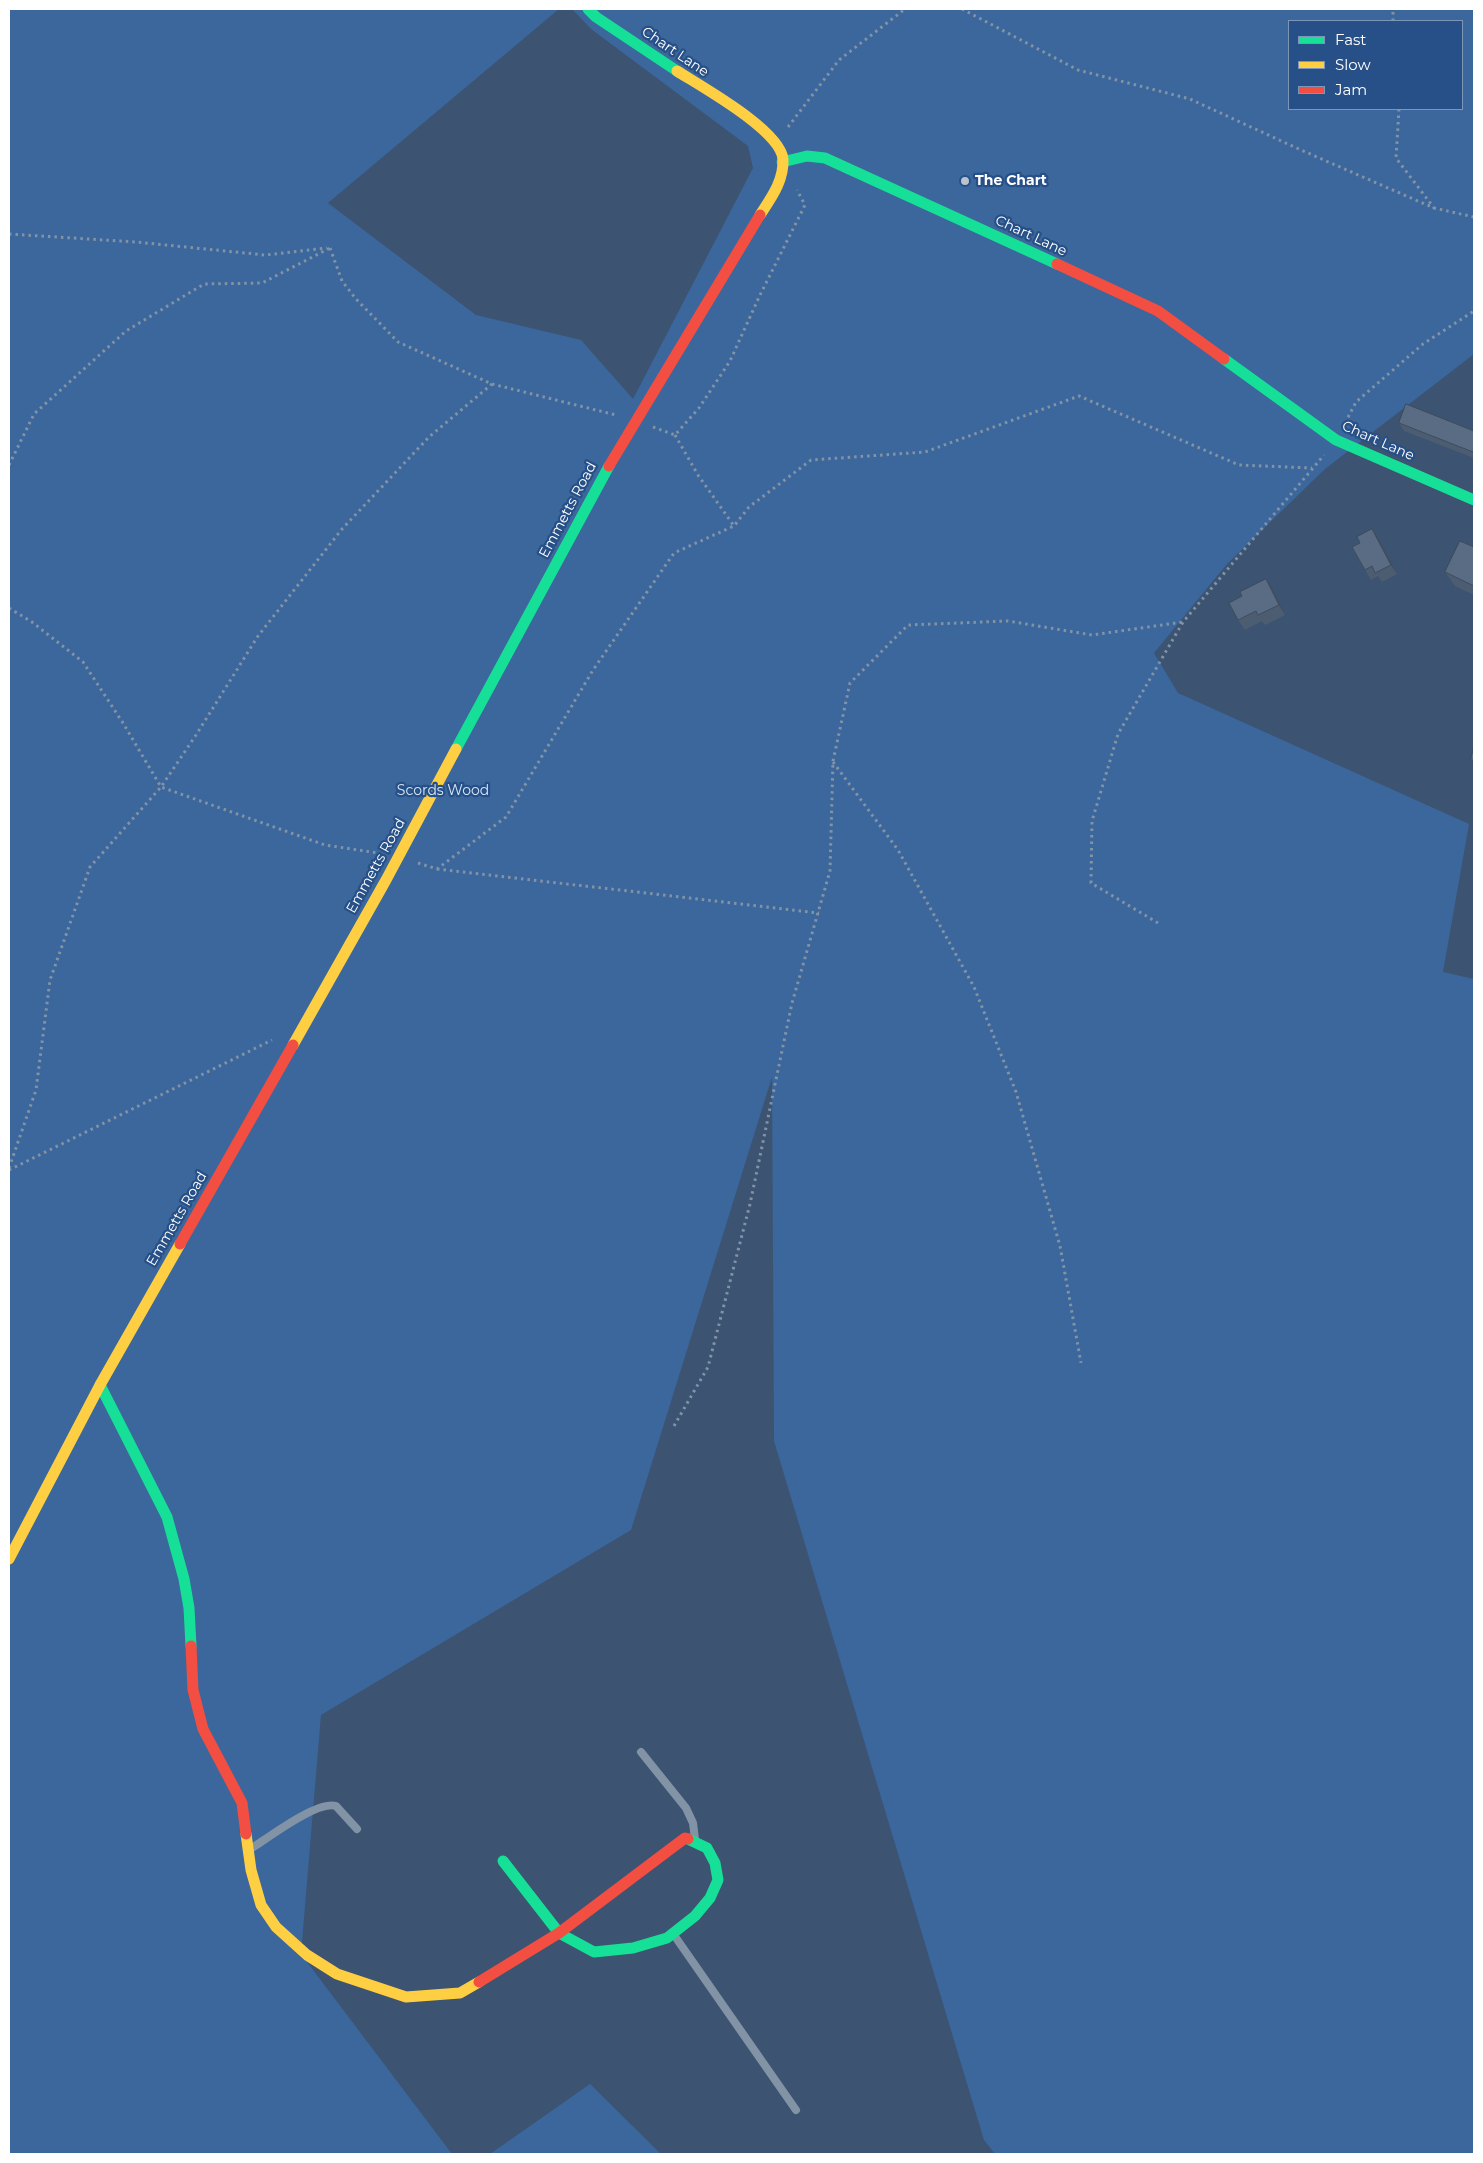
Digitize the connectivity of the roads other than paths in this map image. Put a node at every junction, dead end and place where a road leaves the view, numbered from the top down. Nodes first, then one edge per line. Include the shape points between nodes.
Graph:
1 (588, 9) edge
2 (782, 162) junction
3 (1474, 500) edge
4 (100, 1385) junction
5 (9, 1559) edge
6 (641, 1752) dead end
7 (357, 1829) dead end
8 (696, 1843) junction
9 (248, 1850) junction
10 (502, 1861) dead end
11 (558, 1933) junction
12 (673, 1933) junction
13 (796, 2110) dead end

1 - 2 street, Chart Lane via 604,23 761,127 781,148
2 - 3 street, Chart Lane via 807,156 825,158 1158,311 1336,440
2 - 4 street, Emmetts Road via 779,184 634,420 399,856
4 - 5 street, Emmetts Road
4 - 9 street via 167,1517 189,1608 193,1690 203,1729 242,1802
6 - 8 lane via 686,1808 693,1823
7 - 9 lane via 336,1806 325,1804
8 - 11 street via 685,1838
8 - 12 street via 706,1848 715,1863 718,1880 710,1898 695,1916
9 - 11 street via 261,1904 276,1927 307,1955 337,1974 406,1997 460,1993
10 - 11 street
11 - 12 street via 594,1952 633,1948 667,1938
12 - 13 lane

